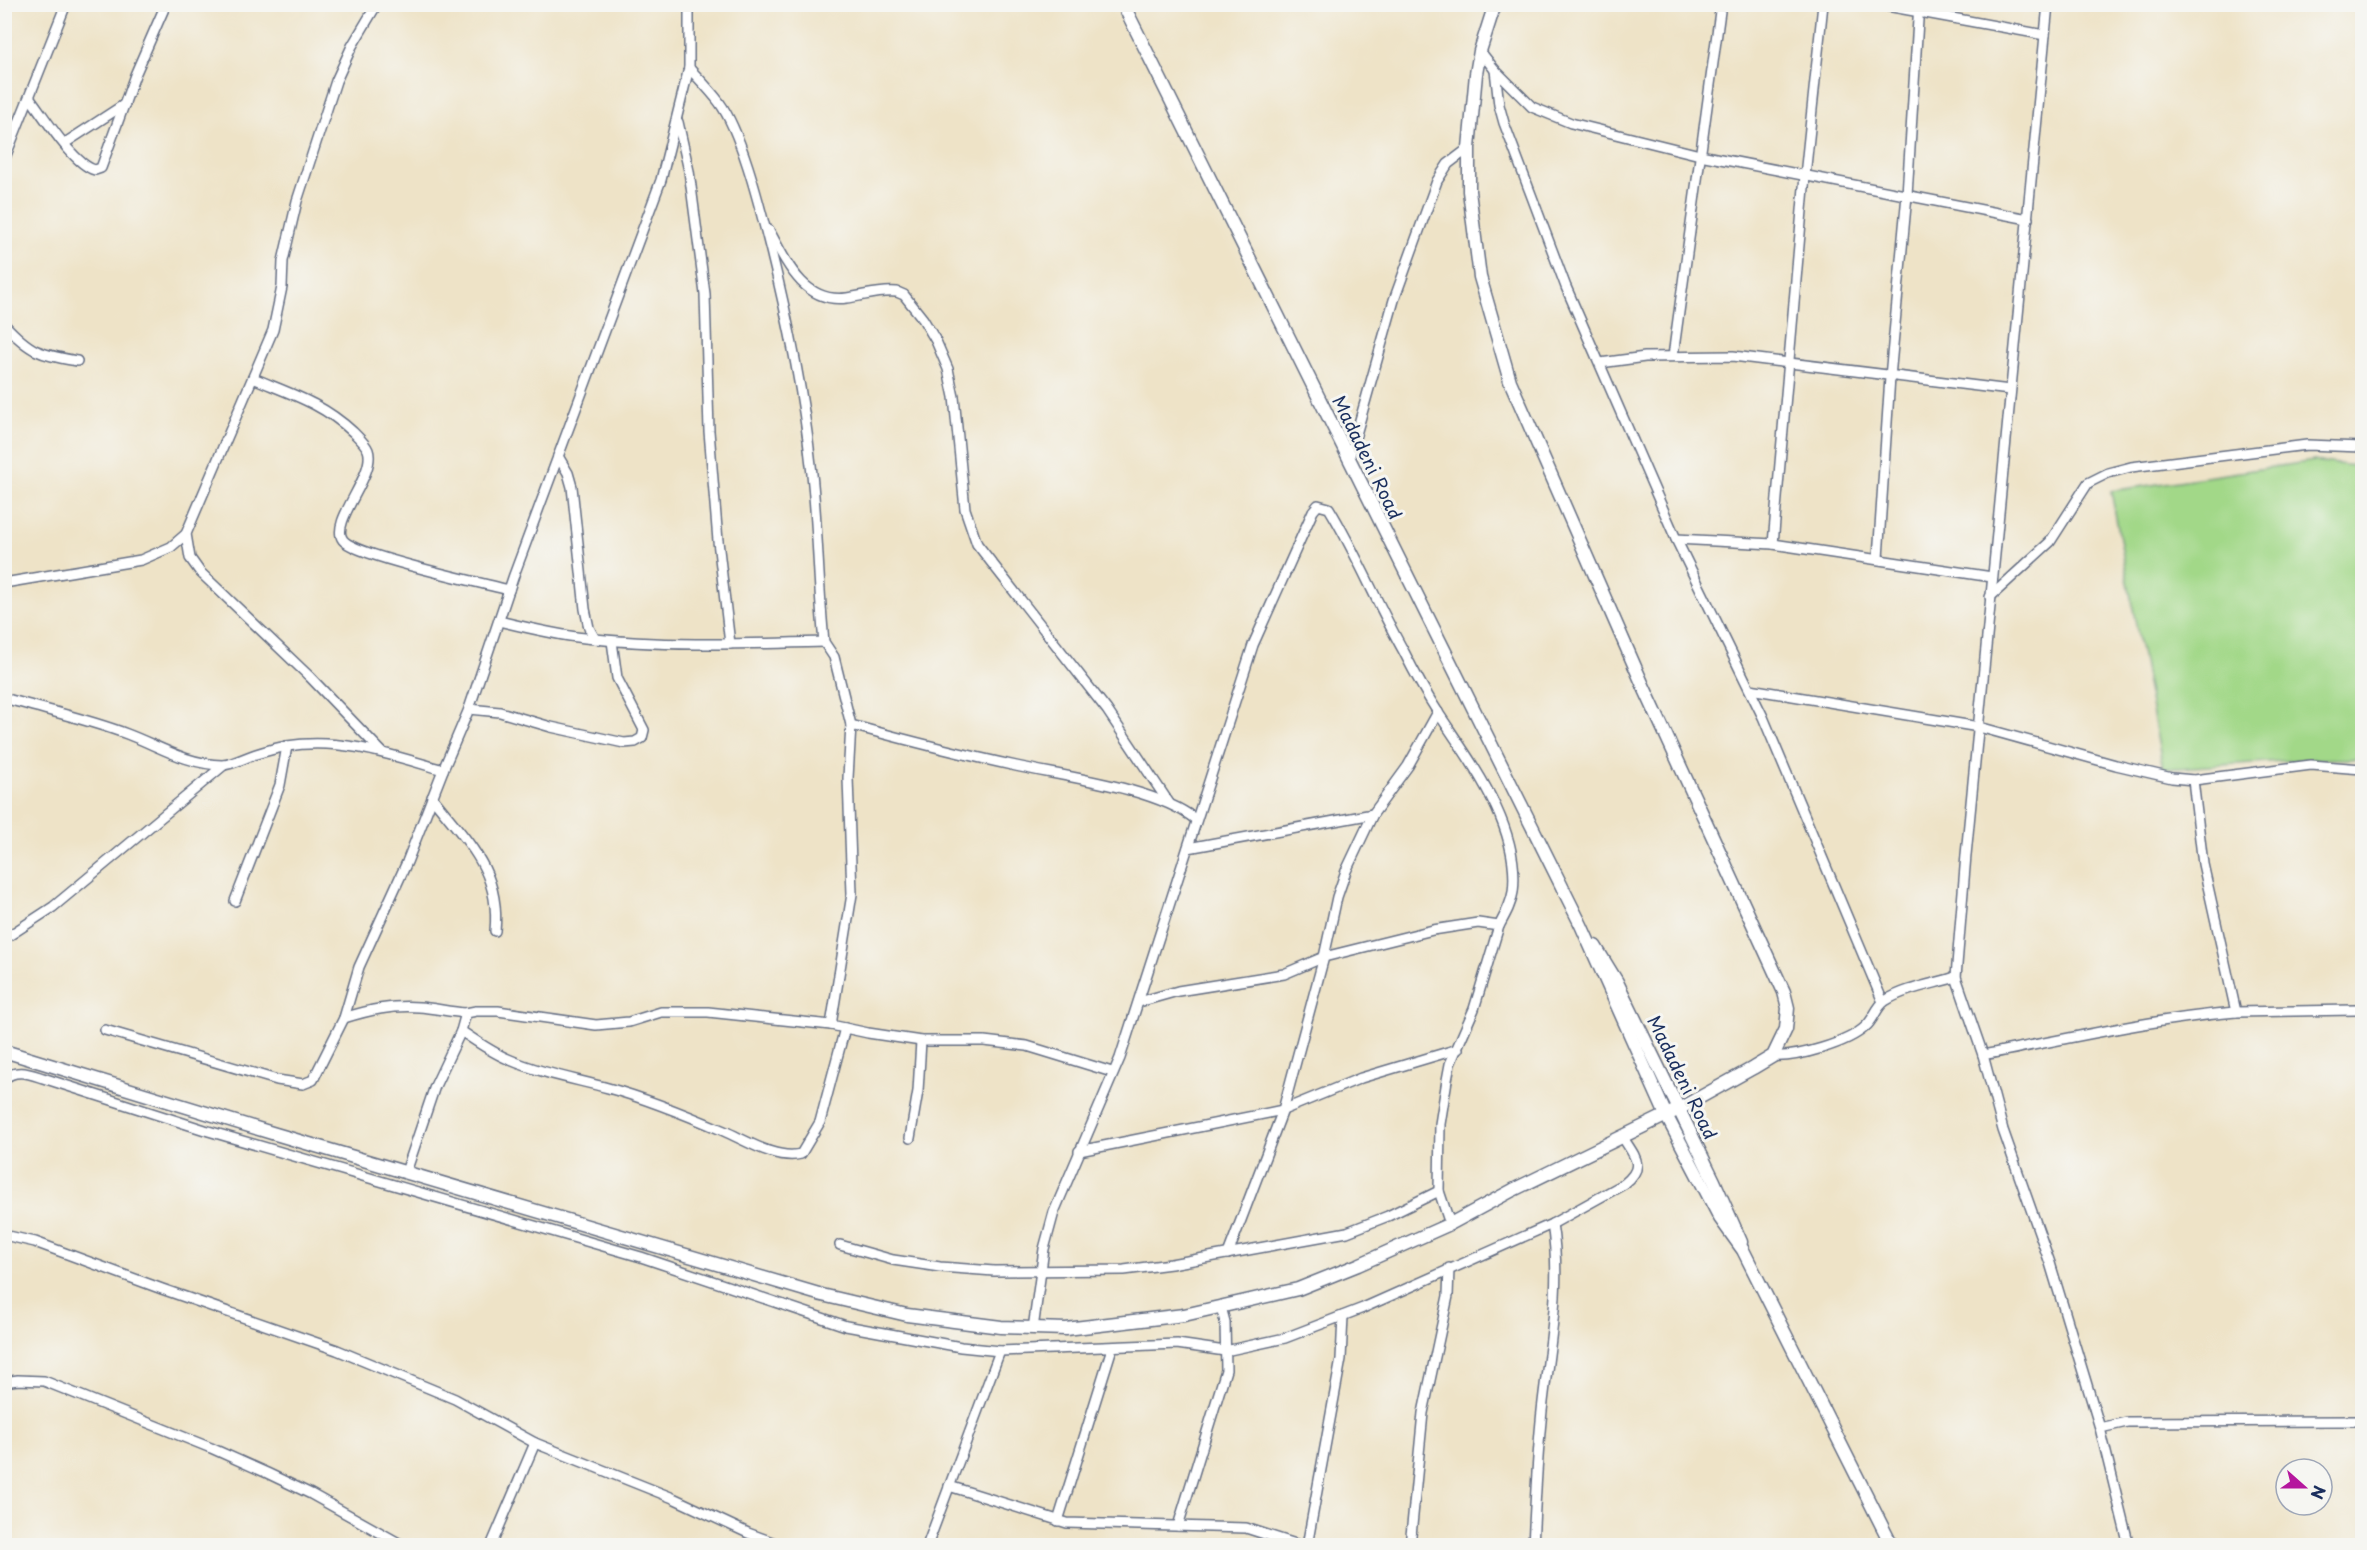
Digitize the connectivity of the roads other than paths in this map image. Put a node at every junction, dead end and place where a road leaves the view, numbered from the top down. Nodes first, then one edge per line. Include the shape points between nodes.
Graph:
1 (66, 4) edge
2 (166, 4) edge
3 (377, 4) edge
4 (689, 4) edge
5 (1123, 4) edge
6 (1495, 4) edge
7 (1721, 4) edge
8 (1823, 4) edge
9 (1876, 4) edge
10 (2048, 4) edge
11 (1919, 9) edge
12 (2045, 35) junction
13 (1480, 51) junction
14 (689, 68) junction
15 (1495, 70) junction
16 (30, 98) junction
17 (125, 104) junction
18 (678, 120) junction
19 (65, 143) junction
20 (1469, 148) junction
21 (1700, 155) junction
22 (4, 160) edge
23 (1805, 176) junction
24 (1907, 195) junction
25 (762, 218) junction
26 (2028, 219) junction
27 (4, 324) edge
28 (1673, 356) junction
29 (77, 361) dead end
30 (1600, 363) junction
31 (1788, 363) junction
32 (1890, 377) junction
33 (253, 378) junction
34 (2010, 390) junction
35 (2362, 447) edge
36 (558, 456) junction
37 (1349, 459) junction
38 (186, 534) junction
39 (1676, 539) junction
40 (1773, 544) junction
41 (1878, 558) junction
42 (1992, 577) junction
43 (4, 583) edge
44 (509, 590) junction
45 (1990, 597) junction
46 (500, 621) junction
47 (595, 639) junction
48 (612, 640) junction
49 (824, 642) junction
50 (730, 644) junction
51 (1750, 689) junction
52 (4, 698) edge
53 (469, 709) junction
54 (1438, 712) junction
55 (851, 725) junction
56 (1979, 727) junction
57 (287, 746) junction
58 (382, 752) junction
59 (224, 765) junction
60 (2362, 769) edge
61 (443, 770) junction
62 (2193, 780) junction
63 (432, 797) junction
64 (1169, 803) junction
65 (1373, 814) junction
66 (1195, 819) junction
67 (1188, 848) junction
68 (235, 901) dead end
69 (1581, 925) junction
70 (1499, 926) junction
71 (495, 931) dead end
72 (4, 939) edge
73 (1324, 957) junction
74 (1956, 977) junction
75 (1139, 1002) junction
76 (1883, 1002) junction
77 (2356, 1010) dead end
78 (2236, 1012) junction
79 (466, 1013) junction
80 (344, 1018) junction
81 (831, 1025) junction
82 (845, 1028) junction
83 (105, 1030) dead end
84 (461, 1031) junction
85 (921, 1041) junction
86 (1458, 1049) junction
87 (4, 1051) edge
88 (1773, 1056) junction
89 (1983, 1056) junction
90 (1112, 1072) junction
91 (4, 1079) edge
92 (1679, 1109) junction
93 (1283, 1110) junction
94 (1666, 1115) junction
95 (1622, 1136) junction
96 (910, 1138) dead end
97 (326, 1148) junction
98 (1079, 1151) junction
99 (319, 1163) junction
100 (406, 1172) junction
101 (1439, 1191) junction
102 (1450, 1224) junction
103 (1552, 1224) junction
104 (4, 1235) edge
105 (840, 1245) dead end
106 (1743, 1250) junction
107 (1228, 1254) junction
108 (1449, 1268) junction
109 (1040, 1271) junction
110 (1221, 1307) junction
111 (1343, 1316) junction
112 (1033, 1329) junction
113 (1112, 1348) junction
114 (999, 1351) junction
115 (1225, 1351) junction
116 (4, 1382) edge
117 (2362, 1420) edge
118 (2100, 1428) junction
119 (535, 1443) junction
120 (949, 1486) junction
121 (1058, 1521) junction
122 (1178, 1526) junction
123 (404, 1545) edge
124 (491, 1545) edge
125 (783, 1545) edge
126 (927, 1545) edge
127 (1302, 1545) edge
128 (1307, 1545) edge
129 (1410, 1545) edge
130 (1533, 1545) edge
131 (1892, 1545) edge
132 (2128, 1545) edge

1 - 16 street
2 - 17 street
3 - 33 street via 336,81 289,229 273,330
4 - 14 street
5 - 37 street, Madadeni Road
6 - 13 street
7 - 21 street
8 - 23 street
9 - 11 street
10 - 12 street
11 - 12 street
11 - 24 street
12 - 26 street
13 - 15 street
13 - 20 street
14 - 18 street
14 - 25 street via 729,118
15 - 21 street via 1522,99 1542,112
15 - 30 street via 1499,105 1514,153
16 - 19 street
16 - 22 street
17 - 19 street
17 - 19 street via 101,168 88,167
18 - 36 street via 661,180
18 - 50 street via 689,171 705,294 709,431
20 - 37 street via 1448,164 1437,181 1394,300
20 - 88 street via 1469,191 1480,277 1510,381 1666,737 1781,985 1788,1017
21 - 23 street
21 - 28 street
23 - 24 street
23 - 31 street
24 - 26 street
24 - 32 street
25 - 49 street via 804,405
25 - 64 street via 796,277 814,293 836,299 897,292 923,319 948,369 965,508 978,544 1107,710
26 - 34 street
27 - 29 street via 28,348 42,355
28 - 30 street
28 - 31 street via 1732,356
30 - 39 street
31 - 32 street
31 - 40 street
32 - 34 street
32 - 41 street
33 - 38 street
33 - 44 street via 334,415 367,447 367,468 343,522 343,540 395,561
34 - 42 street
35 - 45 street via 2307,446 2108,473 2088,483 2050,542
36 - 44 street
36 - 47 street via 572,487 585,609
37 - 69 street, Madadeni Road
38 - 43 street via 171,547 141,560
38 - 58 street via 190,558 200,572
39 - 40 street
39 - 51 street
40 - 41 street
41 - 42 street
42 - 45 street
44 - 46 street
45 - 56 street
46 - 47 street
46 - 53 street
47 - 48 street
48 - 50 street
48 - 53 street via 617,678 644,730 642,738 635,742 624,743 500,712
49 - 50 street
49 - 55 street via 834,657
51 - 56 street
51 - 76 street
52 - 59 street via 110,728 175,756
53 - 61 street
54 - 65 street via 1408,766
54 - 66 street via 1402,650 1345,534 1329,508 1318,505 1253,645
54 - 70 street via 1479,772 1512,859 1510,905
55 - 64 street
55 - 81 street via 848,778 852,894
56 - 62 street via 2116,765
56 - 74 street
57 - 58 street via 337,743
57 - 59 street
57 - 68 street via 280,785
58 - 61 street
59 - 72 street via 53,908
60 - 62 street via 2311,765
61 - 63 street
62 - 78 street via 2203,864
63 - 71 street via 489,875 497,914
63 - 80 street via 360,967
64 - 66 street
65 - 67 street
65 - 73 street via 1340,888
66 - 67 street
67 - 75 street
69 - 92 street, Madadeni Road via 1617,982
69 - 94 street, Madadeni Road
70 - 73 street via 1459,925
70 - 86 street
73 - 75 street via 1284,974 1178,991
73 - 93 street
74 - 76 street
74 - 89 street
75 - 90 street
76 - 88 street via 1859,1031 1804,1054
77 - 78 street
78 - 89 street via 2105,1031
79 - 80 street via 395,1006
79 - 81 street via 498,1011 606,1024 661,1012 693,1011
79 - 84 street
80 - 83 street via 313,1080 303,1084
81 - 82 street
82 - 84 street via 820,1122 808,1146 801,1154 792,1156 611,1089 508,1059
82 - 85 street
84 - 100 street via 435,1086
85 - 90 street via 1027,1046
85 - 96 street
86 - 93 street via 1361,1078
86 - 101 street via 1450,1064 1440,1124
87 - 97 street
88 - 92 street
89 - 118 street
90 - 98 street
91 - 99 street via 19,1072 43,1078
92 - 94 street
92 - 106 street, Madadeni Road via 1733,1220
93 - 98 street
93 - 107 street
94 - 95 street
94 - 106 street, Madadeni Road via 1720,1218
95 - 102 street
95 - 103 street via 1637,1164 1634,1176
97 - 99 street
97 - 100 street
98 - 109 street via 1054,1212
99 - 114 street via 641,1257 846,1326
100 - 112 street via 864,1306 906,1316
101 - 102 street
101 - 107 street via 1347,1232
102 - 110 street via 1298,1289
103 - 108 street
103 - 130 street via 1557,1280 1541,1422
104 - 119 street via 35,1242 337,1350 455,1399
105 - 109 street via 917,1264
106 - 131 street, Madadeni Road
107 - 109 street via 1124,1270
108 - 111 street
108 - 129 street via 1448,1296 1423,1413
109 - 112 street
110 - 112 street via 1157,1319
110 - 115 street
111 - 115 street via 1285,1338
111 - 128 street via 1341,1359
113 - 114 street
113 - 115 street via 1177,1344
113 - 121 street
114 - 120 street
115 - 122 street via 1224,1380
116 - 123 street via 44,1381 211,1448 311,1494
117 - 118 street via 2127,1422
118 - 132 street
119 - 124 street
119 - 125 street
120 - 121 street
120 - 126 street
121 - 122 street
122 - 127 street via 1246,1528

